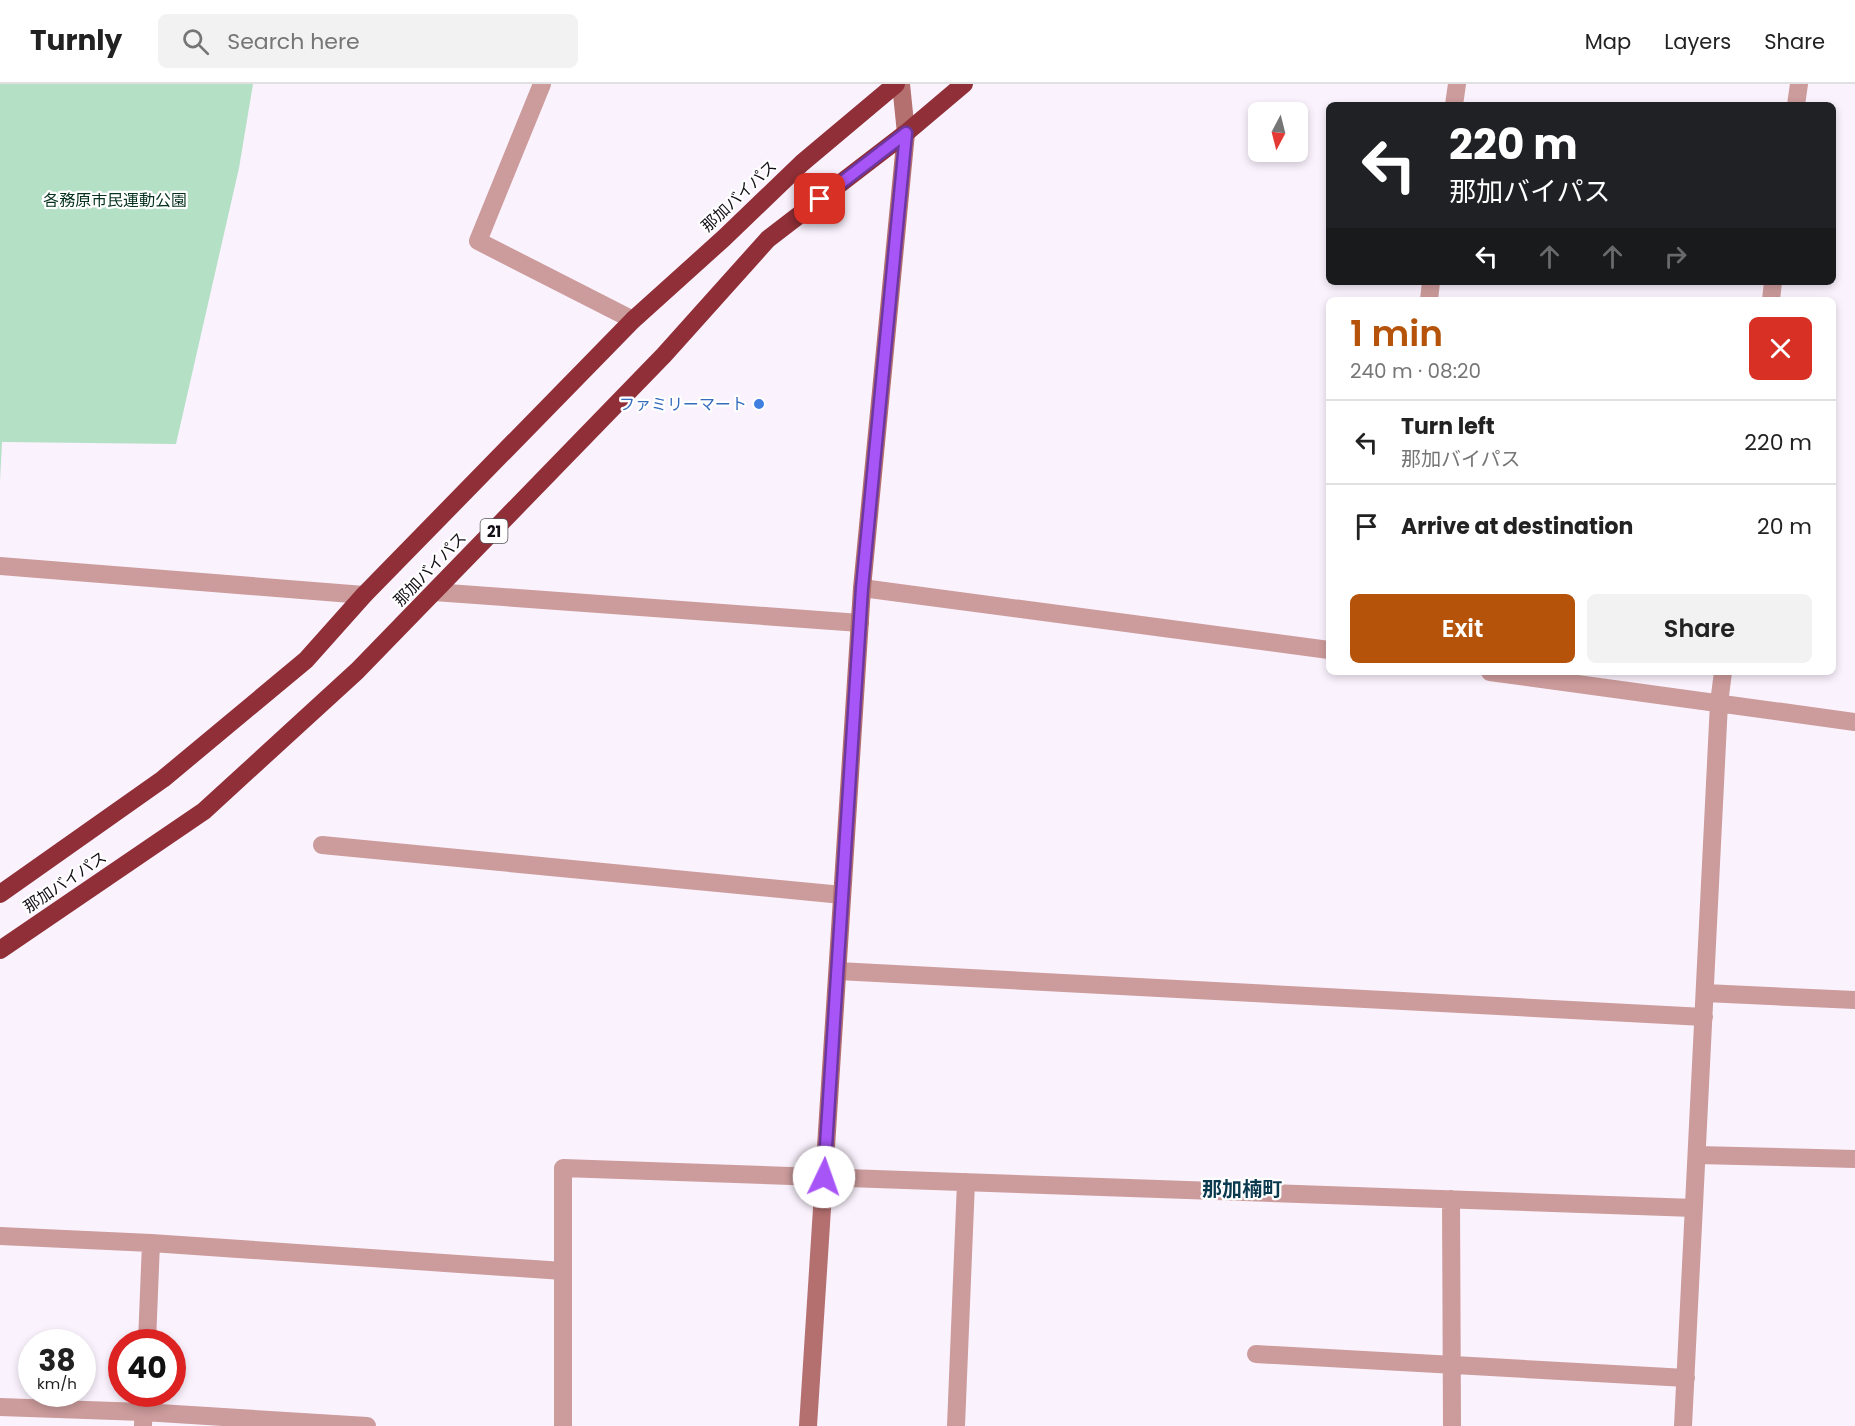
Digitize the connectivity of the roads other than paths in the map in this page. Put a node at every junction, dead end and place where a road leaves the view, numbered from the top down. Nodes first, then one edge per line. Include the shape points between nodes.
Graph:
1 (542, 84) edge
2 (896, 84) edge
3 (901, 84) edge
4 (964, 84) edge
5 (1457, 84) edge
6 (1799, 84) edge
7 (1454, 102) edge
8 (1796, 102) edge
9 (906, 133) junction
10 (633, 320) junction
11 (0, 566) edge
12 (862, 588) junction
13 (434, 592) junction
14 (364, 596) junction
15 (860, 623) junction
16 (1326, 650) edge
17 (1512, 675) edge
18 (1723, 675) edge
19 (1719, 703) junction
20 (1855, 722) edge
21 (322, 845) dead end
22 (0, 894) edge
23 (842, 895) junction
24 (0, 950) edge
25 (838, 971) junction
26 (1705, 993) junction
27 (1855, 1000) edge
28 (1704, 1017) junction
29 (1697, 1155) junction
30 (1855, 1160) edge
31 (824, 1177) junction
32 (966, 1182) junction
33 (1451, 1199) junction
34 (1694, 1208) junction
35 (0, 1236) edge
36 (151, 1243) junction
37 (563, 1271) junction
38 (148, 1329) edge
39 (1256, 1354) dead end
40 (1452, 1365) junction
41 (1686, 1378) junction
42 (0, 1407) edge
43 (143, 1419) edge
44 (367, 1426) edge
45 (563, 1426) edge
46 (808, 1426) edge
47 (956, 1426) edge
48 (1452, 1426) edge
49 (1683, 1426) edge

1 - 10 street via 478,241
2 - 10 highway, 那加バイパス via 802,163
3 - 9 street
4 - 9 highway, 那加バイパス / 21
5 - 7 street
6 - 8 street
9 - 12 street
9 - 13 highway, 那加バイパス / 21 via 768,239 664,355
10 - 14 highway, 那加バイパス
11 - 14 street
12 - 15 street
12 - 16 street
13 - 15 street
13 - 24 highway, 那加バイパス / 21 via 357,671 204,811
14 - 22 highway, 那加バイパス via 306,660 163,779
15 - 23 street
17 - 19 street
18 - 19 street
19 - 20 street
19 - 26 street
21 - 23 street
23 - 25 street
25 - 28 street
25 - 31 street
26 - 27 street
26 - 28 street
28 - 29 street
29 - 30 street
29 - 34 street
31 - 32 street
31 - 37 street via 563,1168
31 - 46 street
32 - 33 street
32 - 47 street
33 - 34 street
33 - 40 street
34 - 41 street
35 - 36 street
36 - 37 street
36 - 38 street
37 - 45 street
39 - 40 street
40 - 41 street
40 - 48 street
41 - 49 street
42 - 43 street
43 - 44 street

